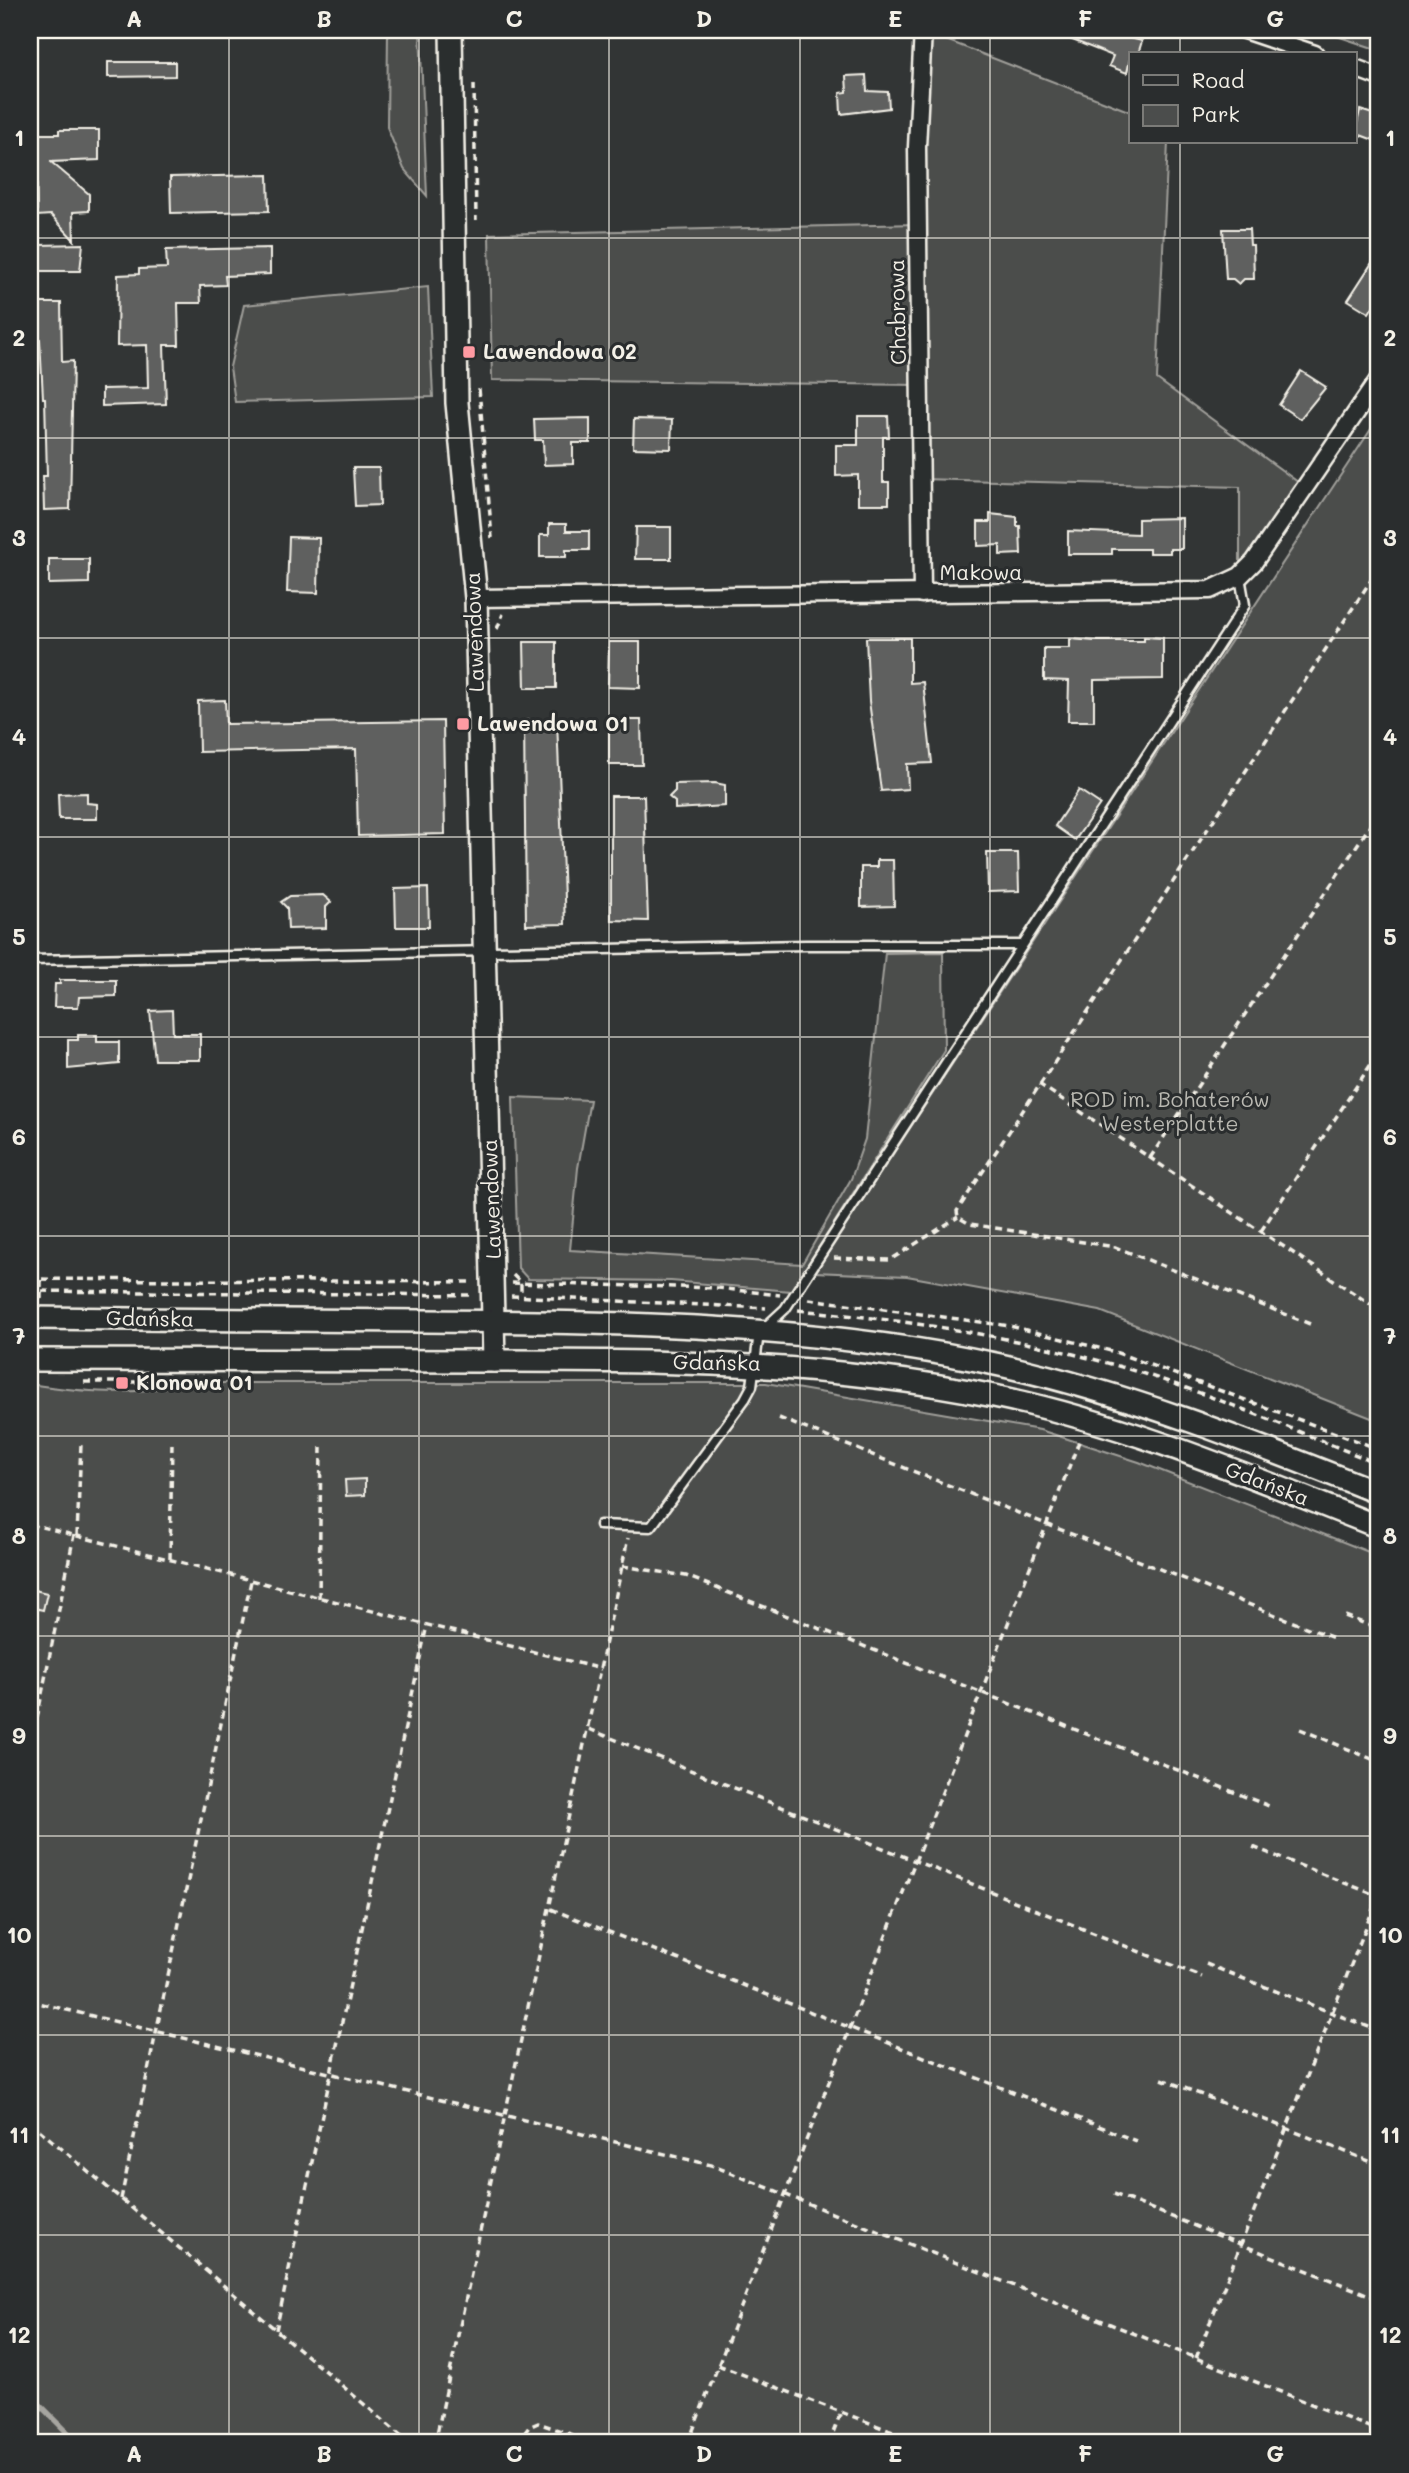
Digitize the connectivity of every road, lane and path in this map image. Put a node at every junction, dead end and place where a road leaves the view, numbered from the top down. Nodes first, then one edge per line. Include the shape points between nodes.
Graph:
1 (451, 30) edge
2 (923, 30) edge
3 (1244, 30) edge
4 (1309, 52) edge
5 (1356, 68) edge
6 (1379, 77) edge
7 (1379, 379) edge
8 (1379, 568) edge
9 (1240, 576) junction
10 (922, 594) junction
11 (476, 598) junction
12 (1379, 812) edge
13 (1021, 945) junction
14 (485, 953) junction
15 (30, 960) edge
16 (1379, 1052) edge
17 (1039, 1084) junction
18 (1150, 1158) junction
19 (958, 1217) junction
20 (1261, 1231) junction
21 (818, 1257) junction
22 (30, 1290) edge
23 (1379, 1292) edge
24 (494, 1295) junction
25 (1371, 1305) junction
26 (785, 1309) junction
27 (1379, 1310) edge
28 (30, 1318) edge
29 (495, 1322) junction
30 (1310, 1324) dead end
31 (759, 1333) junction
32 (30, 1360) edge
33 (494, 1360) junction
34 (755, 1364) junction
35 (159, 1380) dead end
36 (80, 1381) dead end
37 (779, 1418) dead end
38 (1074, 1434) dead end
39 (172, 1442) dead end
40 (81, 1444) dead end
41 (321, 1447) dead end
42 (1379, 1493) edge
43 (30, 1524) edge
44 (1046, 1524) junction
45 (600, 1525) dead end
46 (630, 1526) junction
47 (1379, 1527) edge
48 (76, 1536) junction
49 (170, 1560) junction
50 (622, 1566) junction
51 (251, 1580) junction
52 (319, 1598) junction
53 (1345, 1616) dead end
54 (428, 1625) junction
55 (1379, 1629) edge
56 (1336, 1639) dead end
57 (602, 1670) junction
58 (981, 1692) junction
59 (589, 1729) junction
60 (1300, 1729) dead end
61 (30, 1753) edge
62 (1379, 1762) edge
63 (1269, 1806) dead end
64 (1253, 1847) dead end
65 (915, 1861) junction
66 (1379, 1895) edge
67 (551, 1909) junction
68 (1206, 1964) dead end
69 (1202, 1977) dead end
70 (30, 2001) edge
71 (1333, 2013) junction
72 (850, 2027) junction
73 (156, 2031) junction
74 (1379, 2031) edge
75 (331, 2074) junction
76 (1162, 2079) dead end
77 (506, 2116) junction
78 (30, 2122) edge
79 (1287, 2129) junction
80 (1136, 2141) dead end
81 (1379, 2165) edge
82 (1114, 2194) dead end
83 (785, 2195) junction
84 (121, 2199) junction
85 (1241, 2244) junction
86 (1379, 2299) edge
87 (276, 2330) junction
88 (1196, 2358) junction
89 (718, 2365) junction
90 (841, 2413) junction
91 (1379, 2431) edge
92 (410, 2443) edge
93 (435, 2443) edge
94 (517, 2443) edge
95 (597, 2443) edge
96 (688, 2443) edge
97 (830, 2443) edge
98 (922, 2443) edge

1 - 11 main road, Lawendowa via 457,403
2 - 10 street, Chabrowa via 917,147
3 - 4 street
5 - 6 street
7 - 9 street, Makowa via 1277,532
8 - 17 path
9 - 10 street, Makowa via 1210,590 1177,592
9 - 13 lane via 1245,605
10 - 11 street, Makowa
11 - 14 main road, Lawendowa
12 - 18 path
13 - 14 lane
13 - 21 lane
14 - 15 lane
14 - 24 main road, Lawendowa
16 - 20 path
17 - 18 path
17 - 19 path via 958,1206
18 - 20 path
19 - 21 path via 890,1260
19 - 30 path via 995,1230 1115,1247
20 - 25 path
21 - 26 lane
22 - 24 path
23 - 25 path
24 - 26 path
24 - 29 main road, Lawendowa
25 - 27 path
26 - 31 lane
28 - 29 main road, Gdańska
29 - 31 main road, Gdańska
29 - 33 main road, Lawendowa
31 - 34 lane
31 - 42 main road, Gdańska via 1000,1365 1210,1427
32 - 33 main road, Gdańska
33 - 34 main road, Gdańska
34 - 46 lane via 745,1399 651,1527
34 - 47 main road, Gdańska via 890,1378 996,1396 1096,1423
35 - 36 path
37 - 44 path
38 - 44 path via 1081,1436
39 - 49 path
40 - 48 path
41 - 52 path
43 - 48 path
44 - 56 path
44 - 58 path
45 - 46 lane
46 - 50 path
48 - 49 path
48 - 61 path
49 - 51 path
50 - 57 path
50 - 58 path via 686,1576
51 - 52 path
51 - 73 path
52 - 54 path
53 - 55 path
54 - 57 path
54 - 75 path
57 - 59 path
58 - 63 path
58 - 65 path
59 - 65 path
59 - 67 path
60 - 62 path
64 - 66 path
65 - 69 path
65 - 72 path
66 - 71 path
67 - 72 path
67 - 77 path
68 - 71 path
70 - 73 path
71 - 74 path
71 - 79 path
72 - 80 path
72 - 83 path
73 - 75 path
73 - 84 path
75 - 77 path
75 - 87 path
76 - 79 path
77 - 83 path via 711,2165
77 - 93 path
78 - 84 path
79 - 81 path
79 - 85 path
82 - 85 path
83 - 88 path
83 - 89 path
84 - 87 path
85 - 86 path
85 - 88 path
87 - 92 path
88 - 91 path
89 - 90 path
89 - 96 path
90 - 97 path
90 - 98 path
94 - 95 path via 538,2423

